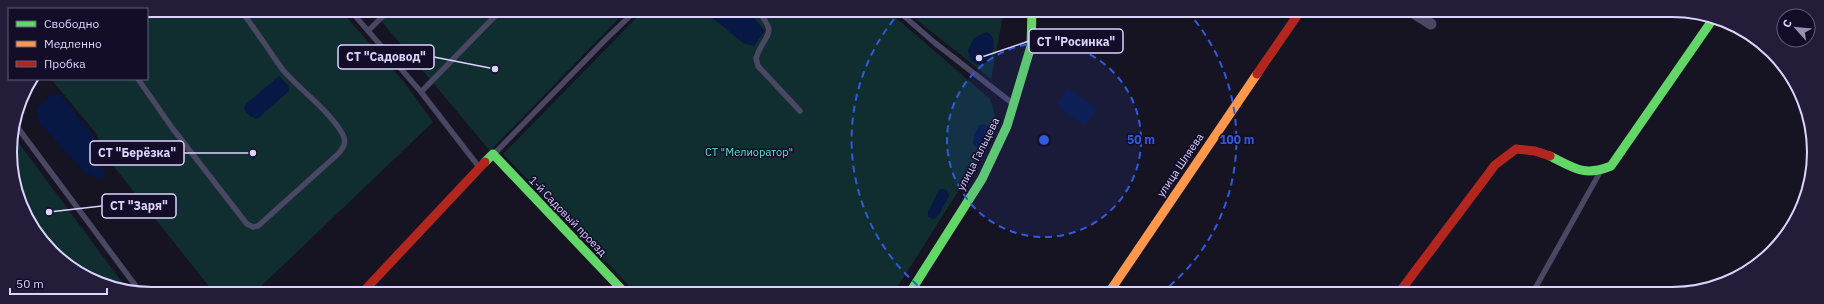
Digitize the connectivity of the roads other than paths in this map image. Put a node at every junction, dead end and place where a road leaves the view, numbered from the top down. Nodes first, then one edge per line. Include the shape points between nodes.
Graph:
1 (246, 17) edge
2 (356, 17) edge
3 (382, 17) edge
4 (494, 17) edge
5 (629, 17) edge
6 (763, 17) edge
7 (905, 17) edge
8 (1032, 17) edge
9 (1296, 17) edge
10 (1420, 17) edge
11 (1710, 23) edge
12 (1431, 24) dead end
13 (368, 31) junction
14 (139, 80) edge
15 (422, 92) junction
16 (1014, 105) junction
17 (800, 111) dead end
18 (19, 130) edge
19 (493, 154) junction
20 (479, 167) junction
21 (1600, 172) junction
22 (136, 286) edge
23 (368, 287) edge
24 (619, 287) edge
25 (913, 287) edge
26 (1113, 287) edge
27 (1403, 287) edge
28 (1536, 287) edge

1 - 14 lane via 283,70 338,127 345,140 338,154 258,226 247,224 173,129
2 - 13 lane
3 - 13 lane
4 - 15 lane
5 - 19 lane
6 - 17 lane via 770,28 770,33 756,58 758,66
7 - 16 lane
8 - 16 street, улица Гальцева via 1031,46
9 - 26 street, улица Шляева
10 - 12 street
11 - 21 street via 1611,166
13 - 15 lane
15 - 20 lane
16 - 25 street, улица Гальцева via 982,179
18 - 22 lane
19 - 20 street
19 - 24 street, 1-й Садовый проезд
20 - 23 street
21 - 27 street via 1572,170 1538,152 1516,149 1495,165
21 - 28 lane

